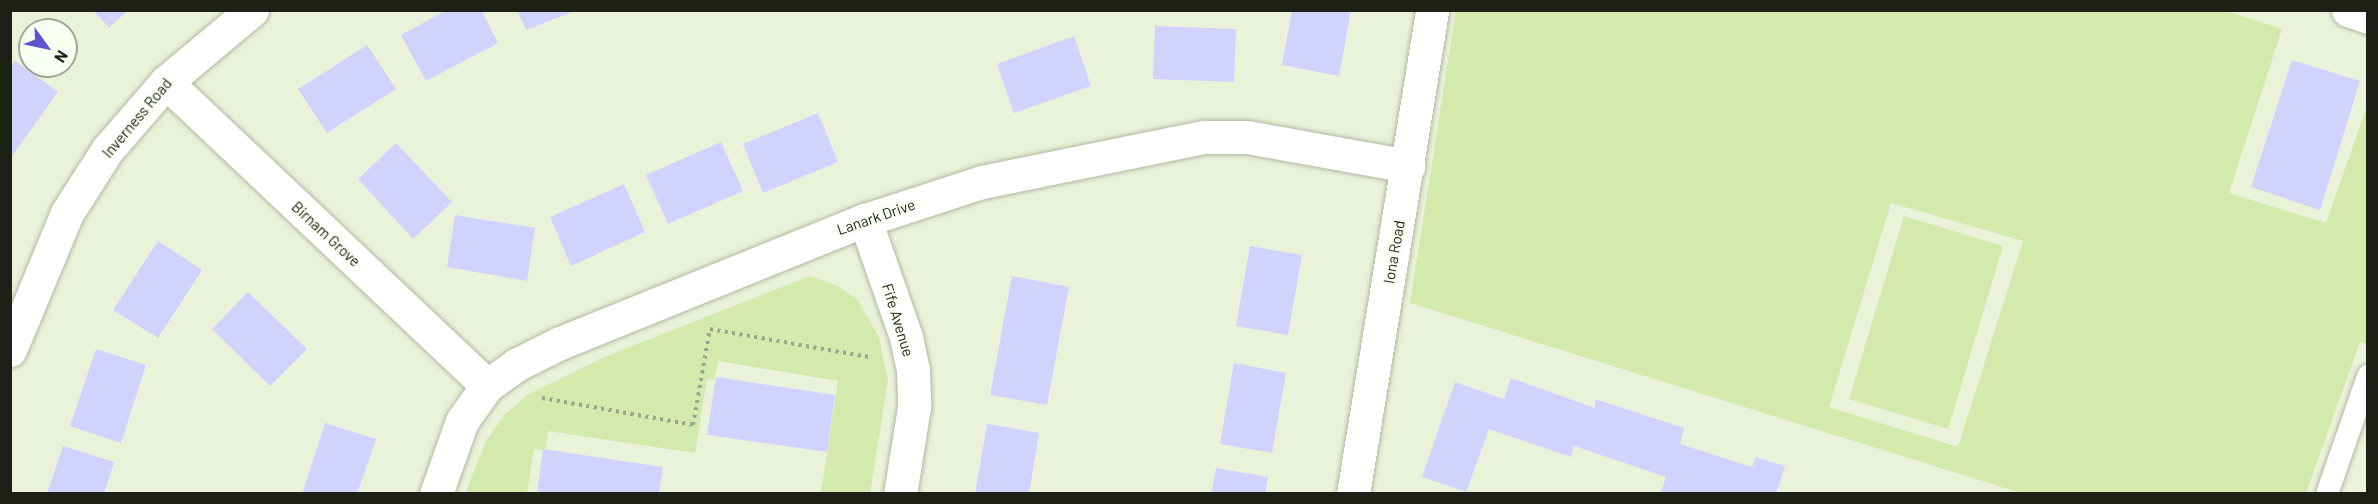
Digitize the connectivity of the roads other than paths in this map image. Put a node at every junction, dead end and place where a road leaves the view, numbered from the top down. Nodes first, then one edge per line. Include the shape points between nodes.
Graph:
1 (252, 10) edge
2 (1432, 10) edge
3 (2348, 10) edge
4 (2367, 17) edge
5 (166, 82) junction
6 (1408, 166) junction
7 (865, 220) junction
8 (10, 350) edge
9 (2367, 376) edge
10 (487, 386) junction
11 (436, 494) edge
12 (900, 494) edge
13 (1353, 494) edge
14 (2327, 494) edge

1 - 5 street, Inverness Road
2 - 6 street, Iona Road
3 - 4 street
5 - 8 street, Inverness Road via 108,149 67,213
5 - 10 street, Birnam Grove
6 - 7 street, Lanark Drive via 1247,137 1204,137 982,182
6 - 13 street, Iona Road
7 - 10 street, Lanark Drive via 560,343 516,365
7 - 12 street, Fife Avenue via 906,337 913,370 914,407
9 - 14 lane
10 - 11 street, Lanark Drive via 462,421

